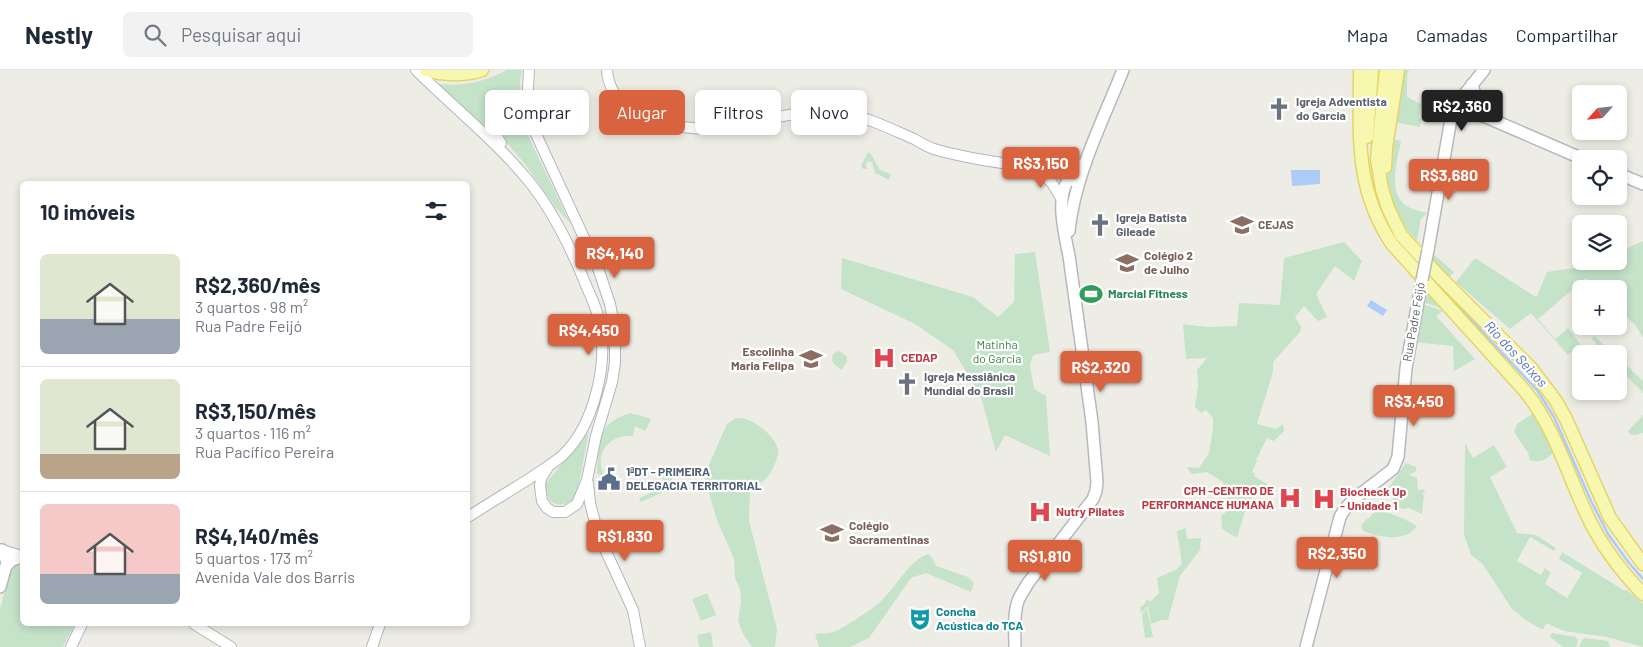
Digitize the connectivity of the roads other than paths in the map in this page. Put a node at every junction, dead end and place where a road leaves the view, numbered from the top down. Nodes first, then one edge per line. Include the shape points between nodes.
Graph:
1 (416, 70) edge
2 (426, 70) edge
3 (482, 70) edge
4 (529, 70) edge
5 (607, 70) edge
6 (1123, 70) edge
7 (1360, 70) edge
8 (1372, 70) edge
9 (1386, 70) edge
10 (1398, 70) edge
11 (1484, 70) edge
12 (1472, 84) junction
13 (528, 90) edge
14 (1455, 108) junction
15 (1486, 117) junction
16 (495, 135) edge
17 (536, 135) edge
18 (1572, 154) edge
19 (1033, 167) junction
20 (1627, 177) edge
21 (529, 180) junction
22 (1075, 180) junction
23 (1643, 184) edge
24 (1062, 200) junction
25 (1369, 200) junction
26 (1387, 205) junction
27 (1069, 256) junction
28 (548, 466) junction
29 (587, 480) junction
30 (470, 516) edge
31 (1621, 535) junction
32 (1643, 548) edge
33 (1, 550) edge
34 (20, 556) edge
35 (20, 558) edge
36 (1643, 564) edge
37 (6, 566) junction
38 (0, 587) edge
39 (1643, 594) edge
40 (81, 626) edge
41 (197, 626) edge
42 (379, 626) edge
43 (71, 647) edge
44 (231, 647) edge
45 (372, 647) edge
46 (640, 647) edge
47 (1015, 647) edge
48 (1306, 647) edge

1 - 21 street via 500,148
2 - 3 main road via 463,74
4 - 13 street
5 - 19 street via 610,86 622,103 634,112 663,124 722,128 809,112 842,112 859,116 933,148
6 - 22 main road via 1086,162
7 - 25 main road via 1360,145
8 - 25 main road via 1366,148
9 - 26 main road via 1377,159
10 - 26 main road via 1386,147
11 - 12 main road, Rua Padre Feijó
12 - 14 main road, Rua Padre Feijó
12 - 15 main road via 1476,103
14 - 15 main road
14 - 48 main road, Rua Padre Feijó, bridge via 1406,368 1396,464 1349,504 1340,517
15 - 18 main road
16 - 21 street
17 - 29 street via 598,268 615,330 612,382
19 - 22 street via 1063,173
19 - 24 street via 1052,183
20 - 23 main road
21 - 28 street via 567,242 599,317 601,338 600,378 590,412 564,454
22 - 24 main road via 1066,183
22 - 27 main road
24 - 27 main road
25 - 39 main road via 1392,244 1537,406 1555,438 1596,534
26 - 31 main road via 1401,234 1411,246 1531,368 1556,401
27 - 47 main road via 1092,422 1096,491 1022,594 1016,616
28 - 29 street via 540,486 542,501 553,512 565,512 577,504
28 - 30 street
29 - 46 street via 598,534 633,610
31 - 32 main road
31 - 36 main road
33 - 34 street
33 - 37 main road via 6,556
35 - 37 main road
37 - 38 main road
40 - 43 street
41 - 44 street
42 - 45 street

